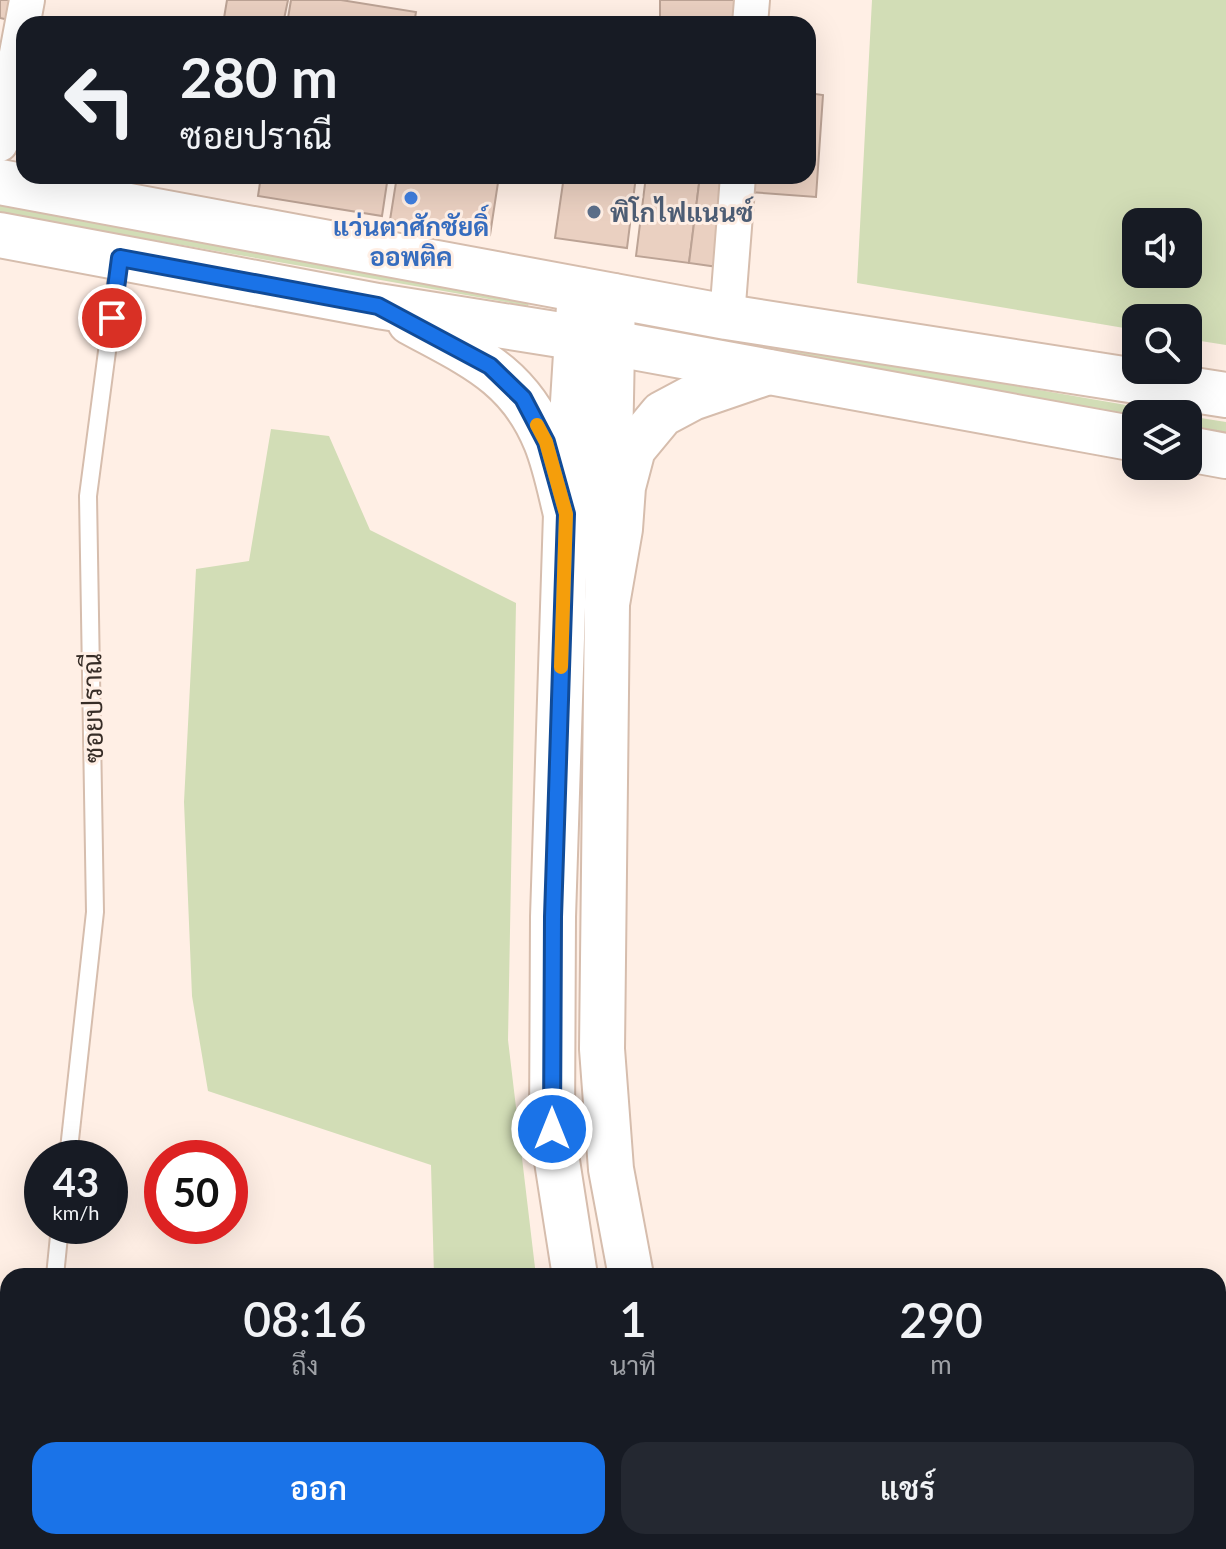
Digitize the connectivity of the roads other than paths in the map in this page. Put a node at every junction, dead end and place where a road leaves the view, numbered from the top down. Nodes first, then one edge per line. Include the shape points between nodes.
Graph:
1 (16, 59) edge
2 (0, 144) edge
3 (0, 182) edge
4 (737, 184) edge
5 (0, 235) edge
6 (120, 258) junction
7 (596, 293) junction
8 (378, 306) junction
9 (727, 317) junction
10 (594, 340) junction
11 (770, 371) junction
12 (1226, 395) edge
13 (1122, 436) edge
14 (1202, 452) edge
15 (1226, 456) edge
16 (566, 514) junction
17 (607, 604) junction
18 (70, 1140) edge
19 (58, 1244) edge
20 (56, 1268) edge
21 (574, 1268) edge
22 (630, 1268) edge

1 - 2 street
3 - 7 main road
4 - 9 street
5 - 6 main road
6 - 8 main road
6 - 18 lane, ซอยปราณี via 88,496 95,912
7 - 9 main road
7 - 10 main road
8 - 10 main road
8 - 16 main road via 490,366 523,398 546,442
9 - 12 main road
10 - 11 main road
10 - 16 main road
10 - 17 main road
11 - 13 main road
11 - 17 main road via 662,414 633,449
14 - 15 main road
16 - 21 main road via 552,1129
17 - 22 main road via 602,1049 611,1169
19 - 20 lane

